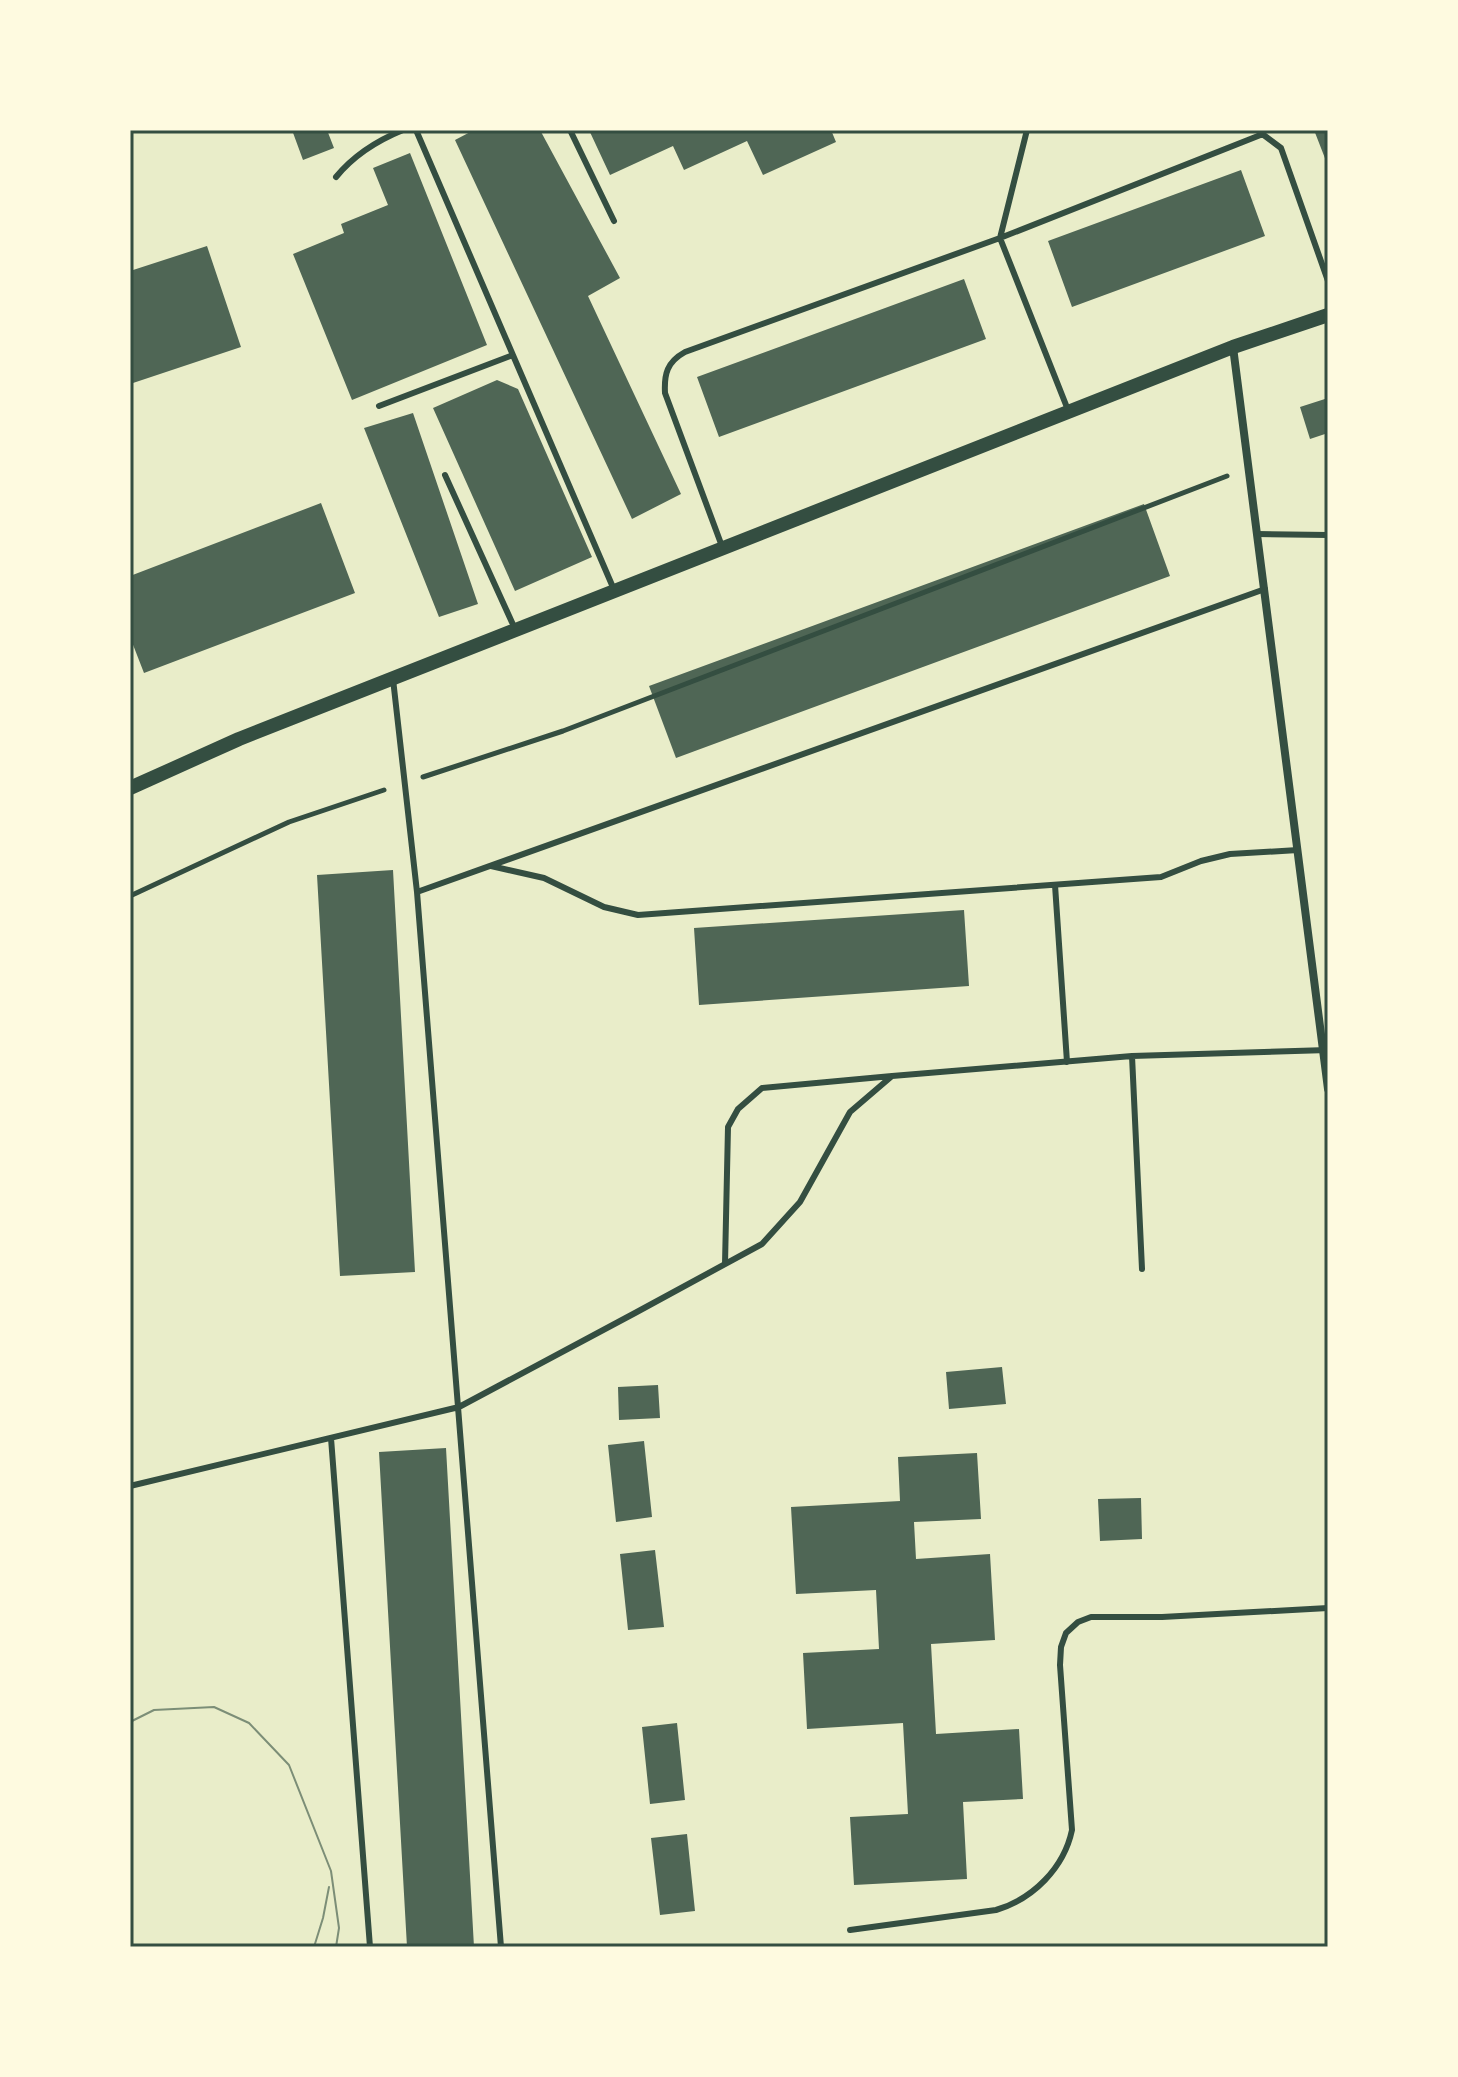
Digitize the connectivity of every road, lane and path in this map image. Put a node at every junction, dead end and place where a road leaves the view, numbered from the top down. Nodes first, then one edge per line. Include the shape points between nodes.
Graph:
1 (403, 130) edge
2 (416, 130) edge
3 (570, 130) edge
4 (1027, 130) edge
5 (1260, 132) edge
6 (336, 177) dead end
7 (614, 221) dead end
8 (1000, 238) junction
9 (1328, 281) edge
10 (1328, 315) edge
11 (1233, 347) junction
12 (513, 355) junction
13 (379, 406) dead end
14 (1070, 413) junction
15 (1249, 467) junction
16 (445, 475) dead end
17 (1257, 534) junction
18 (1328, 535) edge
19 (723, 549) junction
20 (1265, 589) junction
21 (615, 592) junction
22 (516, 630) junction
23 (393, 679) junction
24 (405, 783) junction
25 (130, 788) edge
26 (1298, 850) junction
27 (491, 866) junction
28 (1055, 885) junction
29 (417, 892) junction
30 (130, 896) edge
31 (1326, 1050) edge
32 (1132, 1056) junction
33 (1067, 1062) junction
34 (892, 1076) junction
35 (1328, 1089) edge
36 (725, 1264) junction
37 (1142, 1269) dead end
38 (459, 1407) junction
39 (331, 1438) junction
40 (130, 1486) edge
41 (1328, 1608) edge
42 (850, 1930) dead end
43 (370, 1947) edge
44 (501, 1947) edge

1 - 6 lane via 363,151
2 - 12 lane
3 - 7 lane
4 - 8 lane
5 - 8 lane
5 - 9 lane via 1281,148
8 - 14 lane
8 - 19 lane via 685,352 670,364 665,393
10 - 11 street
11 - 14 street
11 - 15 street
12 - 13 lane
12 - 21 lane
14 - 19 street
15 - 17 street
15 - 24 path via 563,731
16 - 22 lane
17 - 18 lane
17 - 20 street
19 - 21 street
20 - 26 street
20 - 27 lane
21 - 22 street
22 - 23 street
23 - 24 lane
23 - 25 street
24 - 29 lane
24 - 30 path via 289,822
26 - 28 lane via 1230,854 1161,877
26 - 31 street
27 - 28 lane via 544,878 604,907 638,915
27 - 29 lane
28 - 33 lane
29 - 38 lane
31 - 32 lane
31 - 35 street
32 - 33 lane
32 - 37 lane
33 - 34 lane
34 - 36 lane via 850,1112 800,1202 762,1244
34 - 36 lane via 762,1088 738,1109 728,1127
36 - 38 lane
38 - 39 lane
38 - 44 lane
39 - 40 lane
39 - 43 lane
41 - 42 lane via 1091,1617 1078,1622 1061,1647 1072,1830 1059,1863 1018,1903

